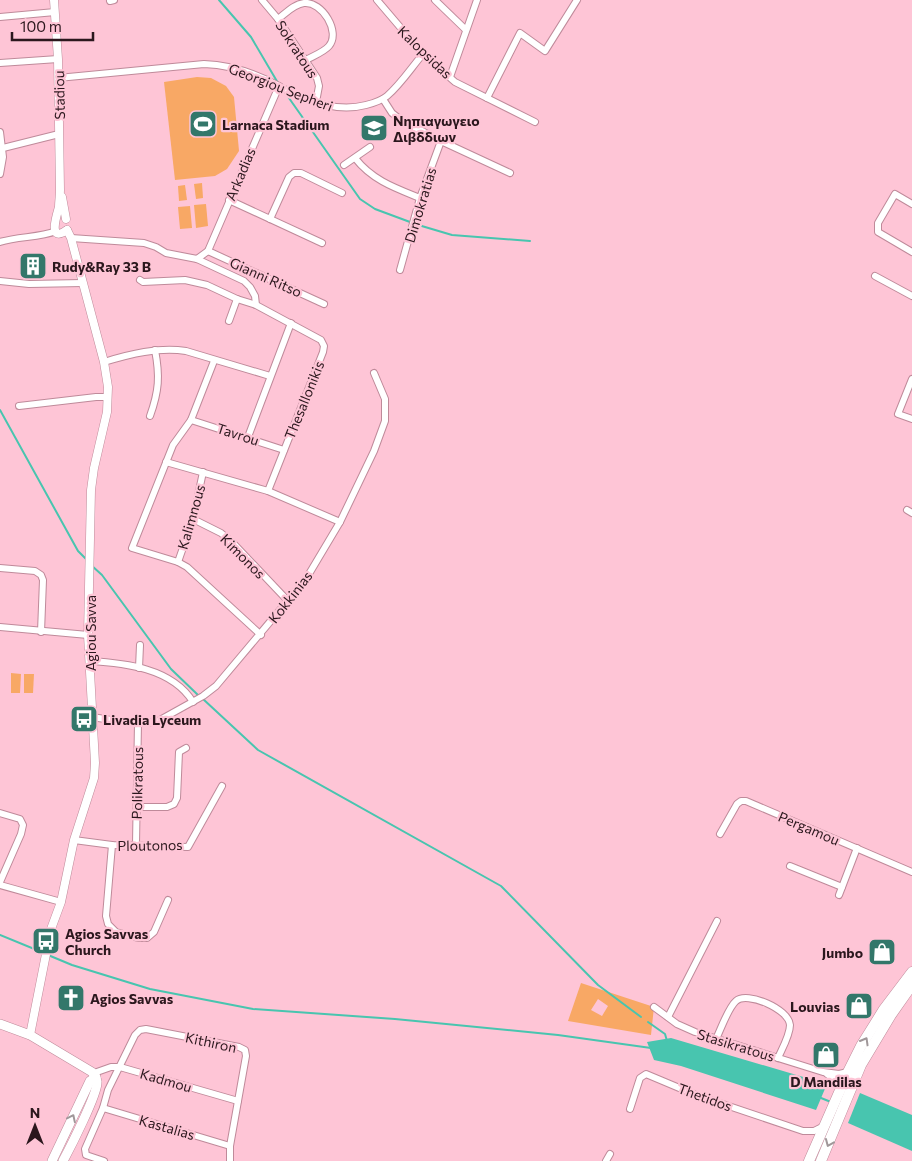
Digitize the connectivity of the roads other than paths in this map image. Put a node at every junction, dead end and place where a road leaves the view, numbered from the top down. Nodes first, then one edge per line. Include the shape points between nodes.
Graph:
1 (54, 0) edge
2 (262, 0) edge
3 (377, 0) edge
4 (434, 0) edge
5 (477, 0) edge
6 (577, 0) edge
7 (55, 12) junction
8 (0, 17) edge
9 (278, 20) junction
10 (466, 30) junction
11 (422, 54) junction
12 (58, 59) junction
13 (306, 60) junction
14 (0, 63) edge
15 (450, 77) junction
16 (58, 78) junction
17 (281, 87) junction
18 (487, 98) junction
19 (383, 99) junction
20 (316, 102) junction
21 (534, 122) dead end
22 (0, 132) edge
23 (59, 134) junction
24 (441, 141) junction
25 (3, 148) junction
26 (370, 148) dead end
27 (355, 158) junction
28 (344, 165) dead end
29 (510, 173) dead end
30 (0, 174) edge
31 (60, 190) junction
32 (342, 194) dead end
33 (420, 198) junction
34 (230, 200) junction
35 (912, 204) edge
36 (270, 219) junction
37 (55, 220) junction
38 (66, 220) junction
39 (67, 230) junction
40 (56, 231) junction
41 (71, 238) junction
42 (0, 242) edge
43 (322, 243) dead end
44 (208, 251) junction
45 (912, 252) edge
46 (197, 259) junction
47 (400, 270) dead end
48 (875, 276) dead end
49 (140, 280) dead end
50 (0, 281) edge
51 (83, 284) junction
52 (912, 296) edge
53 (238, 299) junction
54 (324, 304) dead end
55 (256, 305) junction
56 (229, 321) dead end
57 (291, 323) junction
58 (154, 350) junction
59 (214, 361) junction
60 (104, 362) junction
61 (374, 373) dead end
62 (270, 376) junction
63 (912, 379) edge
64 (108, 398) junction
65 (18, 406) dead end
66 (150, 416) dead end
67 (912, 419) edge
68 (191, 420) junction
69 (248, 437) junction
70 (284, 450) junction
71 (166, 462) junction
72 (203, 472) junction
73 (268, 492) junction
74 (193, 519) junction
75 (340, 522) junction
76 (178, 562) junction
77 (0, 568) edge
78 (288, 601) junction
79 (0, 627) edge
80 (41, 632) junction
81 (88, 635) junction
82 (261, 635) junction
83 (140, 645) dead end
84 (89, 661) junction
85 (139, 668) junction
86 (194, 701) junction
87 (92, 716) junction
88 (138, 722) junction
89 (186, 748) dead end
90 (222, 786) dead end
91 (137, 807) junction
92 (0, 813) edge
93 (720, 834) dead end
94 (74, 840) junction
95 (136, 844) junction
96 (112, 845) junction
97 (857, 848) junction
98 (790, 866) dead end
99 (912, 872) edge
100 (0, 884) edge
101 (842, 887) junction
102 (839, 895) dead end
103 (168, 900) dead end
104 (61, 902) junction
105 (717, 921) dead end
106 (912, 972) edge
107 (912, 985) edge
108 (654, 1007) dead end
109 (668, 1018) junction
110 (0, 1024) edge
111 (30, 1035) junction
112 (716, 1039) junction
113 (778, 1058) junction
114 (120, 1067) junction
115 (824, 1072) junction
116 (848, 1072) junction
117 (95, 1075) junction
118 (845, 1087) junction
119 (238, 1101) junction
120 (103, 1108) junction
121 (630, 1109) dead end
122 (831, 1120) junction
123 (803, 1131) junction
124 (230, 1146) junction
125 (814, 1148) junction
126 (610, 1154) dead end
127 (52, 1161) edge
128 (63, 1161) edge
129 (104, 1161) edge
130 (230, 1161) edge
131 (606, 1161) edge
132 (808, 1161) edge
133 (821, 1161) edge

1 - 7 street, Stadiou
2 - 9 street, Sokratous
3 - 11 street, Kalopsidas
4 - 10 street
5 - 10 street
6 - 18 street via 545,51 520,33
7 - 8 street
7 - 12 street, Stadiou
9 - 13 street, Sokratous
9 - 13 street via 302,3 312,3 320,8 332,27 332,40 328,48
10 - 15 street
11 - 15 street, Kalopsidas
11 - 19 street, Georgiou Sepheri
12 - 14 street
12 - 16 street, Stadiou
13 - 20 street, Sokratous via 319,84
15 - 18 street, Kalopsidas
16 - 17 street, Georgiou Sepheri via 204,64 245,70
16 - 23 street, Stadiou
17 - 20 street, Georgiou Sepheri
17 - 34 street, Arkadias
18 - 21 street, Kalopsidas
19 - 20 street, Georgiou Sepheri via 351,108
19 - 24 street via 398,118
22 - 25 street
23 - 25 street
23 - 31 street, Stadiou
24 - 29 street
24 - 33 street, Dimokratias
25 - 30 street
26 - 27 street
27 - 28 street
27 - 33 street via 379,180
31 - 37 street, Stadiou
31 - 38 street, Stadiou
32 - 36 street via 294,172
33 - 47 street, Dimokratias
34 - 36 street
34 - 44 street, Arkadias
35 - 45 street via 895,194 877,225 878,232
36 - 43 street
37 - 38 street
37 - 40 street
38 - 39 street via 69,224
39 - 40 street via 63,233
39 - 41 street, Agiou Savva
40 - 42 street
41 - 46 street via 144,243
41 - 51 street, Agiou Savva
44 - 46 street
44 - 54 street, Gianni Ritso
46 - 55 street via 244,281 250,287
48 - 52 street
49 - 53 street via 185,280 207,285
50 - 51 street
51 - 60 street, Agiou Savva
53 - 55 street
53 - 56 street
55 - 57 street
57 - 62 street
57 - 70 street, Thesallonikis via 317,336 324,346
58 - 59 street via 186,351
58 - 60 street
58 - 66 street via 158,385
59 - 62 street
59 - 68 street
60 - 64 street, Agiou Savva
61 - 75 street, Kokkinias via 385,399 385,421
62 - 69 street
63 - 67 street via 898,414
64 - 65 street
64 - 81 street, Agiou Savva via 108,412 92,479
68 - 69 street, Tavrou
68 - 71 street via 173,445
69 - 70 street, Tavrou
70 - 73 street, Thesallonikis
71 - 72 street
71 - 76 street via 132,548
72 - 73 street
72 - 74 street, Kalimnous
73 - 75 street
74 - 76 street, Kalimnous
74 - 78 street, Kimonos via 234,542
75 - 78 street, Kokkinias via 306,579
76 - 82 street via 190,569
77 - 80 street via 35,570 41,575
78 - 82 street, Kokkinias
79 - 80 street
80 - 81 street
81 - 84 street, Agiou Savva
82 - 86 street, Kokkinias via 216,686
83 - 85 street
84 - 85 street
84 - 87 street, Agiou Savva
85 - 86 street via 165,676
86 - 88 street, Kokkinias via 158,721
87 - 88 street, Kokkinias
87 - 94 street, Agiou Savva via 94,778
88 - 91 street, Polikratous
89 - 91 street via 179,752 174,804
90 - 95 street, Ploutonos via 188,846
91 - 95 street, Polikratous
92 - 100 street via 20,819 23,825
93 - 97 street, Pergamou via 736,804 744,801
94 - 96 street, Ploutonos
94 - 104 street, Agiou Savva
95 - 96 street, Ploutonos
96 - 103 street via 106,916 110,928 136,938 147,938 154,932
97 - 99 street, Pergamou
97 - 101 street
98 - 101 street
100 - 104 street
101 - 102 street
104 - 111 street, Agiou Savva via 51,929
105 - 109 street
116 -> 106 main road via 884,1009
107 - 118 main road
108 - 109 street, Stasikratous
109 - 112 street, Stasikratous via 682,1027
110 - 111 main road
111 - 117 main road
112 - 113 street, Stasikratous
112 - 113 street via 735,1002 753,998 781,1011 788,1018 789,1032
113 - 115 street, Stasikratous
114 - 117 street via 111,1067
114 - 119 street, Kadmou
114 - 119 street, Kithiron via 140,1030 239,1047 245,1050 246,1056
114 - 120 street
115 - 116 street, Stasikratous
115 - 118 street, Stasikratous
116 - 118 main road
127 -> 117 main road
117 - 128 main road via 97,1084 93,1098
118 - 122 main road
119 - 124 street, Kithiron
120 - 124 street, Kastalias
120 - 129 street via 85,1153
121 - 123 street, Thetidos via 640,1078 649,1075 687,1092
122 - 123 street via 814,1131
122 - 125 main road
122 -> 133 main road
123 - 125 street via 813,1140
124 - 130 street, Kithiron
125 - 132 main road
126 - 131 street

